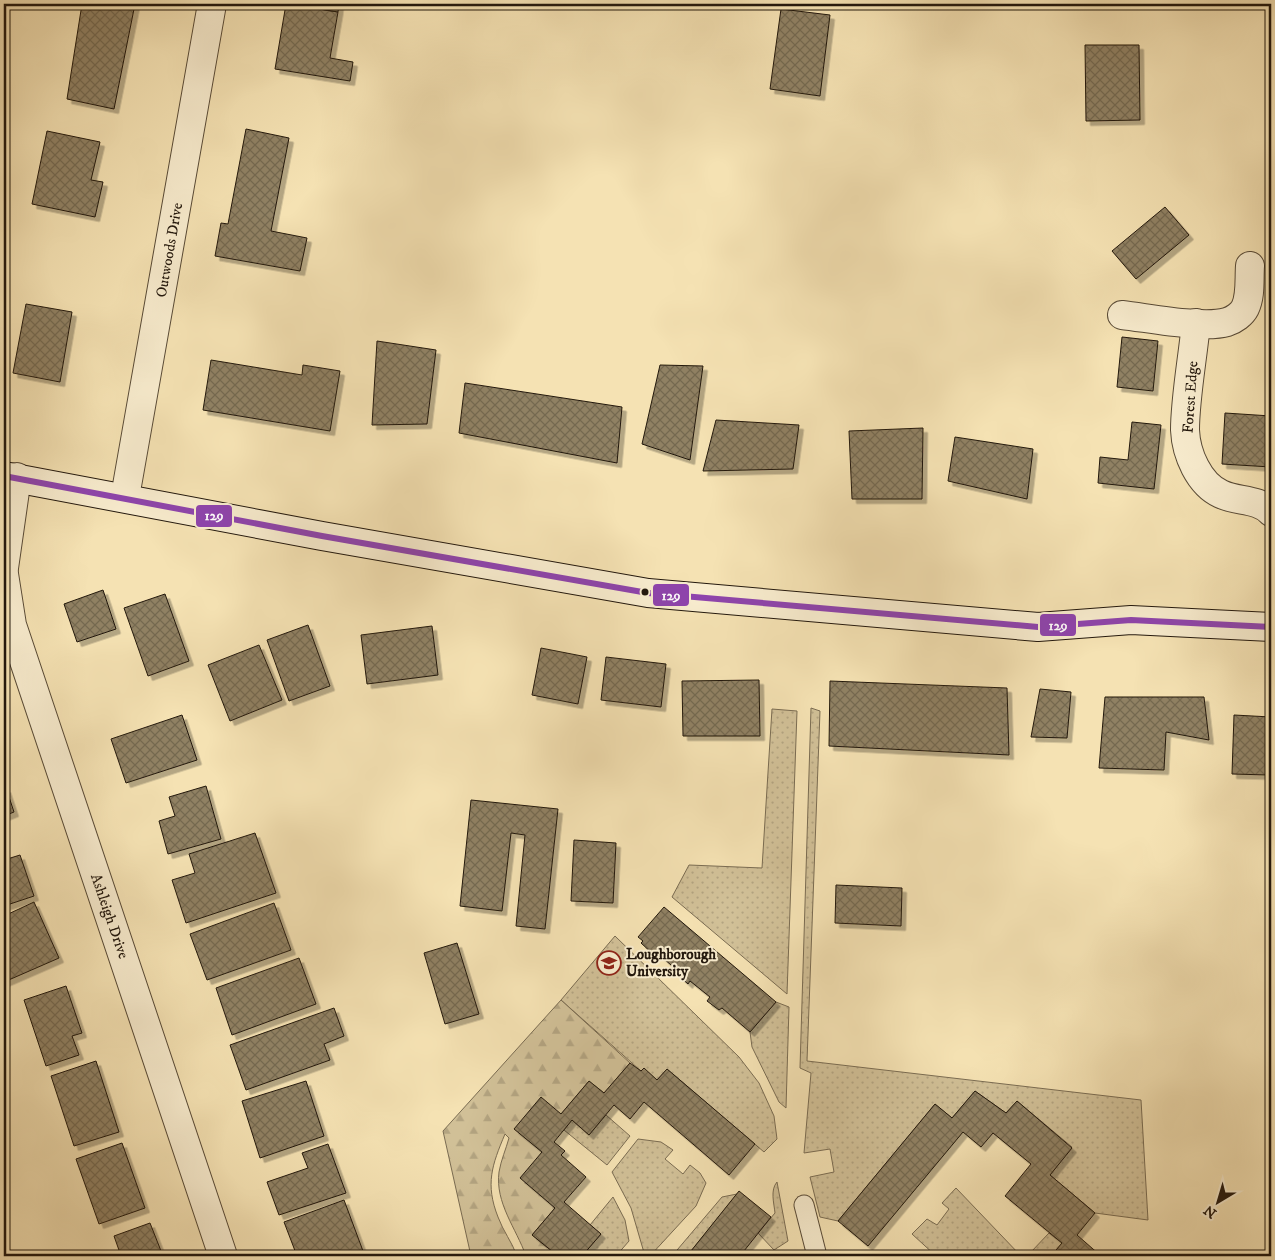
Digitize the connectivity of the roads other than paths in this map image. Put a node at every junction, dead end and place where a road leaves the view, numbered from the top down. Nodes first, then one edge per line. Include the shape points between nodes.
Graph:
1 (212, 4) edge
2 (1250, 266) dead end
3 (1122, 315) dead end
4 (1196, 323) junction
5 (10, 476) edge
6 (125, 497) junction
7 (1271, 512) edge
8 (4, 568) edge
9 (4, 574) edge
10 (1271, 627) edge
11 (804, 1205) dead end
12 (223, 1256) edge
13 (817, 1256) edge

1 - 6 street, Outwoods Drive
2 - 4 street via 1245,309 1238,317 1227,322
3 - 4 street
4 - 7 street, Forest Edge via 1185,431 1189,452 1202,480 1221,494 1246,499 1267,507
5 - 6 street
5 - 8 street
6 - 10 street via 322,536 648,593 1038,627 1131,620
9 - 12 street, Ashleigh Drive via 12,625
11 - 13 lane

